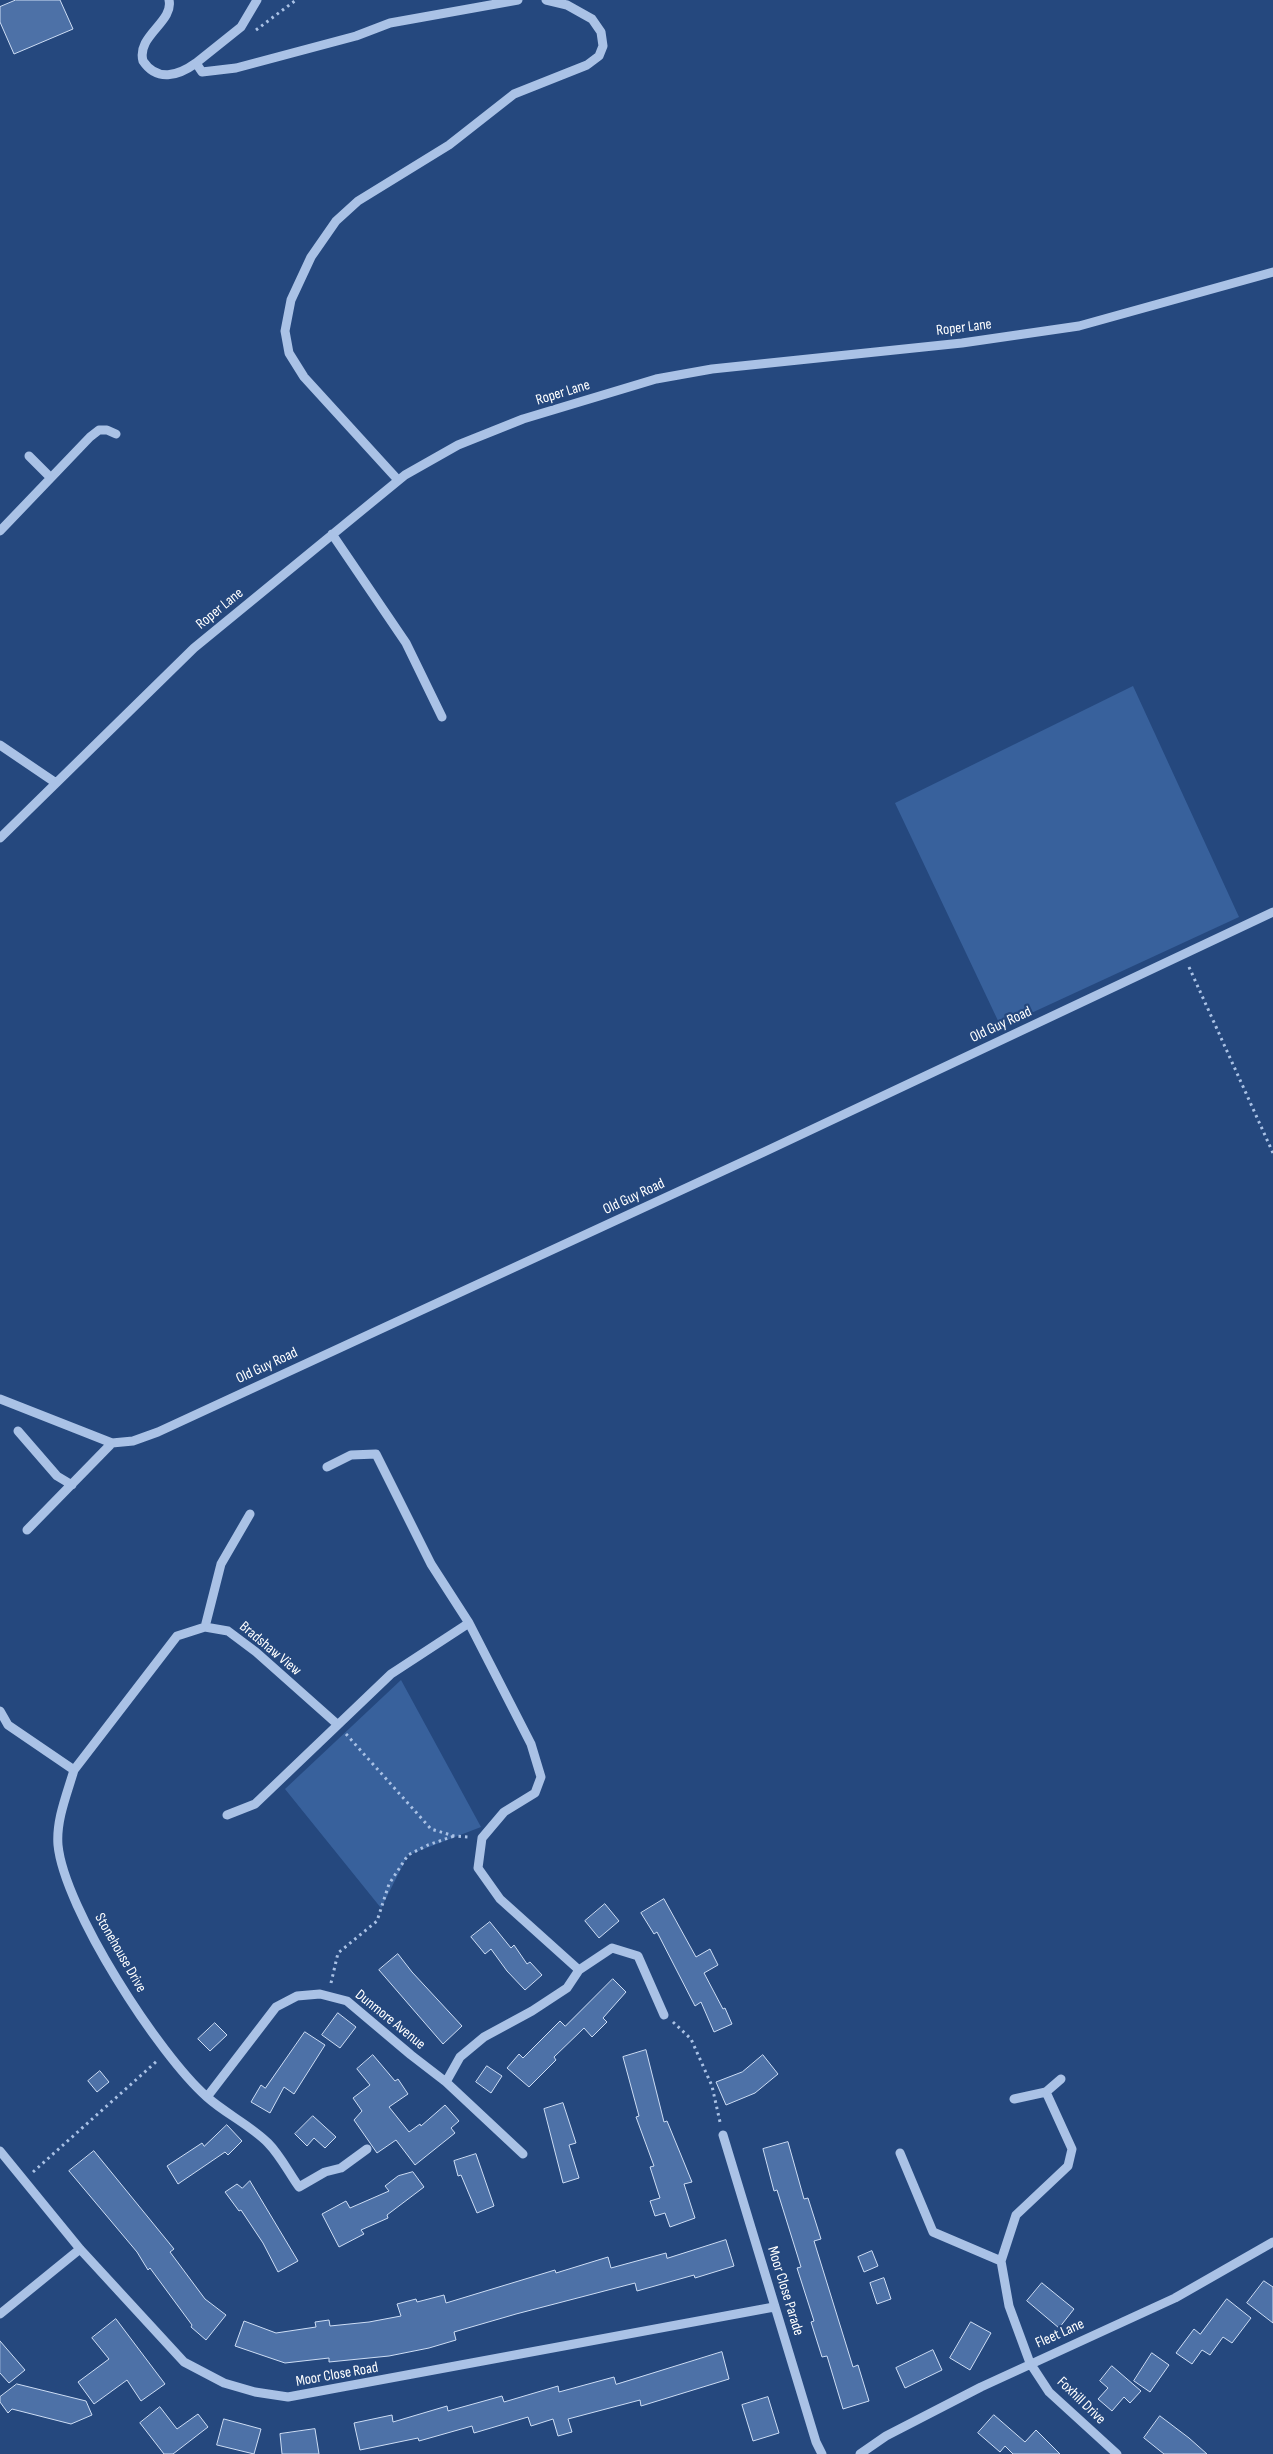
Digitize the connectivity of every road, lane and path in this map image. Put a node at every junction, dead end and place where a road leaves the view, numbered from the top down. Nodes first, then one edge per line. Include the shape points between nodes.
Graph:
1 (169, 0) edge
2 (257, 0) edge
3 (518, 0) edge
4 (546, 0) edge
5 (196, 63) junction
6 (1273, 272) edge
7 (116, 434) dead end
8 (29, 456) dead end
9 (50, 477) junction
10 (398, 480) junction
11 (0, 531) edge
12 (332, 534) junction
13 (442, 717) dead end
14 (0, 745) edge
15 (56, 783) junction
16 (0, 838) edge
17 (1273, 912) edge
18 (1184, 954) junction
19 (1273, 1153) edge
20 (0, 1399) edge
21 (18, 1431) dead end
22 (112, 1443) junction
23 (327, 1466) dead end
24 (72, 1485) junction
25 (250, 1514) dead end
26 (27, 1530) dead end
27 (469, 1623) junction
28 (205, 1627) junction
29 (0, 1711) edge
30 (337, 1724) junction
31 (74, 1770) junction
32 (227, 1815) dead end
33 (454, 1836) junction
34 (482, 1838) junction
35 (579, 1970) junction
36 (330, 1997) junction
37 (664, 2014) joint
38 (167, 2052) junction
39 (1061, 2080) dead end
40 (446, 2082) junction
41 (1046, 2092) junction
42 (207, 2097) junction
43 (1014, 2099) dead end
44 (723, 2135) joint
45 (367, 2149) dead end
46 (0, 2151) edge
47 (523, 2154) dead end
48 (900, 2154) dead end
49 (24, 2180) junction
50 (1273, 2242) edge
51 (80, 2249) junction
52 (1001, 2261) junction
53 (774, 2307) junction
54 (0, 2314) edge
55 (1030, 2363) junction
56 (822, 2454) edge
57 (860, 2454) edge
58 (1118, 2454) edge

1 - 5 street via 168,11 144,45 143,60 152,71 171,75 185,72
2 - 5 street via 241,27
3 - 5 street via 390,23 356,36 236,68 202,72
4 - 10 street via 567,5 592,20 601,32 603,46 599,56 587,65 514,94 449,145 358,201 336,221 310,257 291,300 285,331 289,353 304,378
6 - 10 street, Roper Lane via 1079,326 656,379 523,419 458,445
7 - 9 street via 100,430
8 - 9 street
9 - 11 street
10 - 12 street, Roper Lane
12 - 13 street via 406,643
12 - 15 street, Roper Lane via 194,648
14 - 15 street
15 - 16 street, Roper Lane
17 - 18 street, Old Guy Road
18 - 19 path
18 - 22 street, Old Guy Road via 167,1428 132,1441
20 - 22 street
21 - 24 street via 57,1476
22 - 24 street
23 - 27 street via 351,1455 376,1454 431,1564
24 - 26 street
25 - 28 street via 221,1564
27 - 30 street via 391,1674
27 - 34 street via 531,1744 541,1777 535,1793 504,1812
28 - 30 street, Bradshaw View via 228,1631
28 - 31 street, Bradshaw View via 177,1636
29 - 31 street via 8,1725
30 - 32 street via 254,1804
30 - 33 path via 432,1829
31 - 38 street, Stonehouse Drive via 60,1820 58,1843 62,1866 83,1917 118,1979
33 - 34 path
33 - 36 path via 408,1855 389,1884 377,1921 338,1953
34 - 35 street via 478,1868 500,1899
35 - 37 street via 612,1948 638,1956
35 - 40 street via 567,1988 484,2037 460,2057
36 - 40 street, Dunmore Avenue via 347,2001
36 - 42 street, Dunmore Avenue via 320,1994 297,1996 276,2007
37 - 44 path via 692,2039 712,2086
38 - 42 street, Stonehouse Drive
38 - 49 path
39 - 41 street
40 - 47 street, Dunmore Avenue
41 - 43 street
41 - 52 street via 1072,2149 1068,2166 1016,2215
42 - 45 street, Stonehouse Drive via 268,2144 299,2187 325,2172 341,2168
44 - 53 street, Moor Close Parade
46 - 49 street, Moor Close Road
48 - 52 street via 933,2232
49 - 51 street, Moor Close Road
50 - 55 street, Fleet Lane via 1175,2298
51 - 53 street, Moor Close Road via 184,2362 224,2383 288,2397
51 - 54 street
52 - 55 street, Foxhill Drive via 1009,2306
53 - 56 street, Moor Close Parade
55 - 57 street, Fleet Lane via 886,2436
55 - 58 street, Foxhill Drive via 1049,2392

